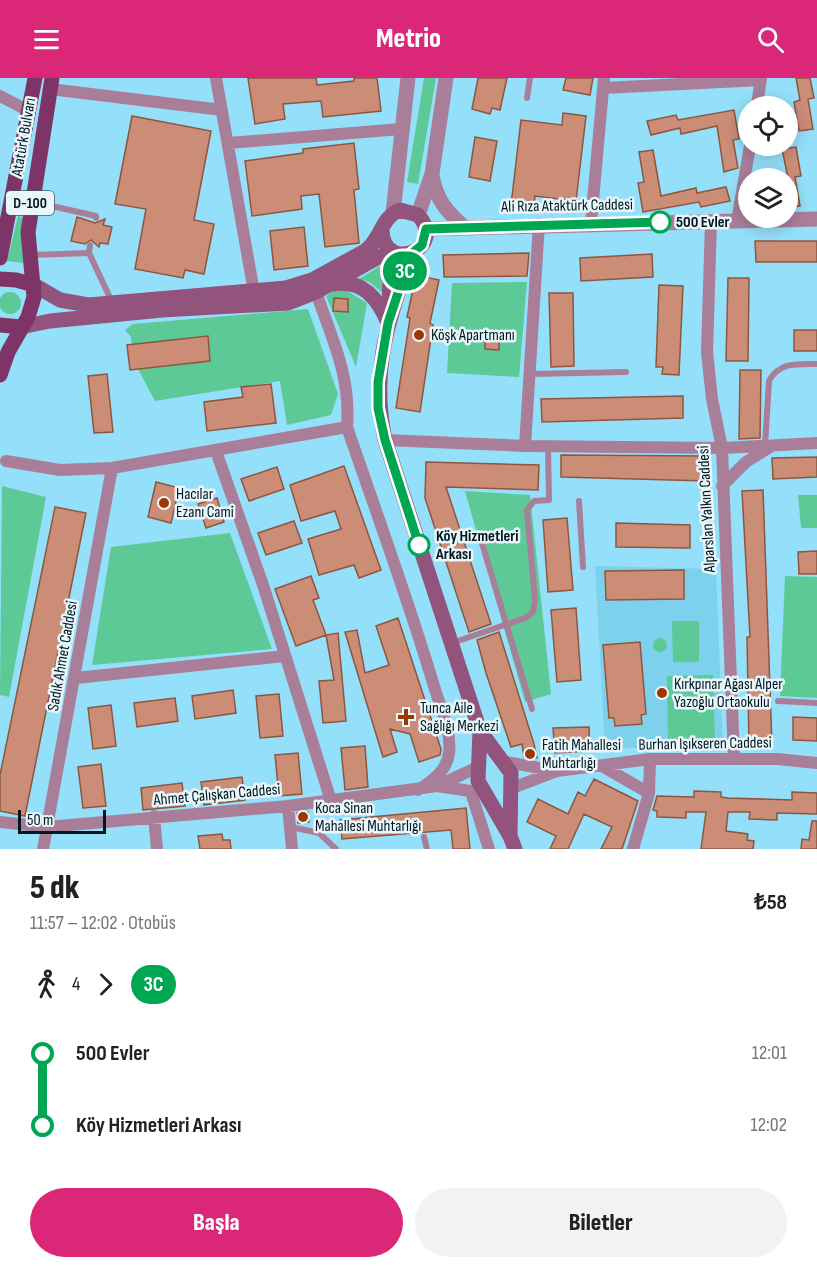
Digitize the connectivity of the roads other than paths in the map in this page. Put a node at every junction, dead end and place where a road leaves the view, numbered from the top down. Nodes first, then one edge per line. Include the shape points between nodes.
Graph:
1 (35, 78) edge
2 (216, 78) edge
3 (408, 78) edge
4 (446, 78) edge
5 (530, 78) edge
6 (761, 79) edge
7 (52, 83) edge
8 (604, 83) edge
9 (0, 96) edge
10 (758, 96) edge
11 (527, 98) dead end
12 (222, 110) junction
13 (29, 111) junction
14 (401, 129) junction
15 (229, 143) junction
16 (748, 156) edge
17 (432, 174) junction
18 (30, 201) junction
19 (393, 213) junction
20 (418, 215) junction
21 (96, 218) dead end
22 (817, 219) edge
23 (737, 220) junction
24 (711, 222) junction
25 (591, 223) junction
26 (539, 224) junction
27 (464, 227) junction
28 (426, 229) junction
29 (382, 230) junction
30 (391, 250) junction
31 (411, 254) junction
32 (30, 255) junction
33 (0, 258) edge
34 (0, 279) edge
35 (34, 285) junction
36 (331, 285) junction
37 (254, 292) junction
38 (316, 292) junction
39 (112, 302) junction
40 (388, 323) junction
41 (0, 326) edge
42 (21, 327) junction
43 (817, 364) edge
44 (626, 372) dead end
45 (530, 374) junction
46 (0, 375) edge
47 (347, 427) junction
48 (385, 440) junction
49 (782, 443) junction
50 (817, 443) edge
51 (765, 445) junction
52 (525, 446) junction
53 (548, 447) junction
54 (722, 448) junction
55 (216, 451) junction
56 (6, 462) dead end
57 (112, 468) junction
58 (722, 486) junction
59 (579, 501) dead end
60 (480, 537) dead end
61 (584, 567) dead end
62 (505, 623) junction
63 (451, 643) junction
64 (285, 656) junction
65 (76, 678) junction
66 (778, 701) dead end
67 (817, 703) edge
68 (532, 709) dead end
69 (480, 731) junction
70 (650, 759) junction
71 (734, 759) junction
72 (501, 761) junction
73 (817, 763) edge
74 (480, 766) junction
75 (602, 766) junction
76 (557, 771) junction
77 (437, 786) junction
78 (510, 789) junction
79 (418, 790) junction
80 (478, 792) junction
81 (649, 793) junction
82 (331, 801) junction
83 (288, 806) junction
84 (154, 816) junction
85 (0, 822) edge
86 (47, 827) junction
87 (290, 827) junction
88 (424, 837) dead end
89 (513, 843) edge
90 (43, 849) edge
91 (157, 849) edge
92 (292, 849) edge
93 (336, 849) edge
94 (427, 849) edge
95 (489, 849) edge
96 (633, 849) edge

1 - 13 main road, Atatürk Bulvarı / D-100
2 - 12 street
3 - 14 street
4 - 17 street
5 - 11 lane
6 - 8 street
6 - 10 street
7 - 12 street
7 - 18 main road, Atatürk Bulvarı / D-100
8 - 25 street
9 - 13 street
12 - 15 street
13 - 33 main road, Atatürk Bulvarı / D-100
14 - 15 street
14 - 19 street
15 - 37 street
16 - 23 street
17 - 20 street
17 - 27 street via 435,192 445,210
18 - 21 lane
18 - 32 main road, Atatürk Bulvarı / D-100
19 - 20 main road via 406,210
19 - 29 main road
20 - 28 main road
22 - 23 street, Ali Rıza Ataktürk Caddesi
23 - 24 street, Ali Rıza Ataktürk Caddesi
24 - 25 street, Ali Rıza Ataktürk Caddesi
24 - 54 street, Alparslan Yalkın Caddesi via 707,352
25 - 26 street, Ali Rıza Ataktürk Caddesi
26 - 27 street, Ali Rıza Ataktürk Caddesi
26 - 45 street
27 - 28 street, Ali Rıza Ataktürk Caddesi
28 - 31 main road via 422,245
29 - 30 main road
29 - 37 main road via 373,245 312,280 293,287
30 - 31 main road
30 - 36 main road
30 - 40 main road
31 - 40 main road
32 - 35 main road, Atatürk Bulvarı / D-100
32 - 39 lane via 90,249
34 - 35 main road
35 - 39 main road via 75,304
35 - 42 main road, Atatürk Bulvarı / D-100 via 34,297
36 - 38 main road
36 - 40 main road via 354,284 364,289 382,307
37 - 39 main road
38 - 42 main road via 277,304 162,310
38 - 47 street via 347,382
40 - 48 main road via 378,382 378,408
41 - 42 main road
42 - 46 main road, Atatürk Bulvarı / D-100
43 - 51 lane via 796,364 774,372 769,381
44 - 45 lane
45 - 52 street
47 - 55 street
47 - 79 street via 450,741 443,769
48 - 52 street
48 - 63 main road
49 - 50 street
49 - 51 street
49 - 58 street via 752,456
51 - 54 street
52 - 53 street
53 - 54 street
53 - 62 lane via 549,500 534,501 527,510 533,612
54 - 58 street, Alparslan Yalkın Caddesi
55 - 57 street
55 - 64 street
56 - 57 street via 60,470
57 - 65 street, Sadık Ahmet Caddesi
58 - 71 street, Alparslan Yalkın Caddesi
59 - 61 lane
60 - 62 lane
62 - 63 lane
62 - 68 lane
63 - 69 main road
64 - 65 street
64 - 82 street
65 - 86 street, Sadık Ahmet Caddesi
66 - 67 lane
69 - 72 main road
69 - 74 main road
70 - 71 street, Burhan Işıkseren Caddesi
70 - 75 street, Burhan Işıkseren Caddesi
70 - 81 street
71 - 73 street, Burhan Işıkseren Caddesi
72 - 74 main road via 489,760
72 - 76 street, Burhan Işıkseren Caddesi
72 - 78 main road via 511,773
74 - 77 street, Ahmet Çalışkan Caddesi
74 - 80 main road
75 - 76 street, Burhan Işıkseren Caddesi
75 - 81 street
76 - 78 street, Burhan Işıkseren Caddesi
77 - 79 street, Ahmet Çalışkan Caddesi
77 - 80 street, Ahmet Çalışkan Caddesi
78 - 80 main road
78 - 89 main road
79 - 82 street, Ahmet Çalışkan Caddesi
80 - 89 main road
80 - 95 street
81 - 96 street
82 - 83 street, Ahmet Çalışkan Caddesi
83 - 84 street, Ahmet Çalışkan Caddesi
83 - 87 street
84 - 86 street, Ahmet Çalışkan Caddesi
84 - 91 street
85 - 86 street, Ahmet Çalışkan Caddesi
86 - 90 street, Sadık Ahmet Caddesi
87 - 92 street
87 - 93 lane via 319,832
88 - 94 lane

